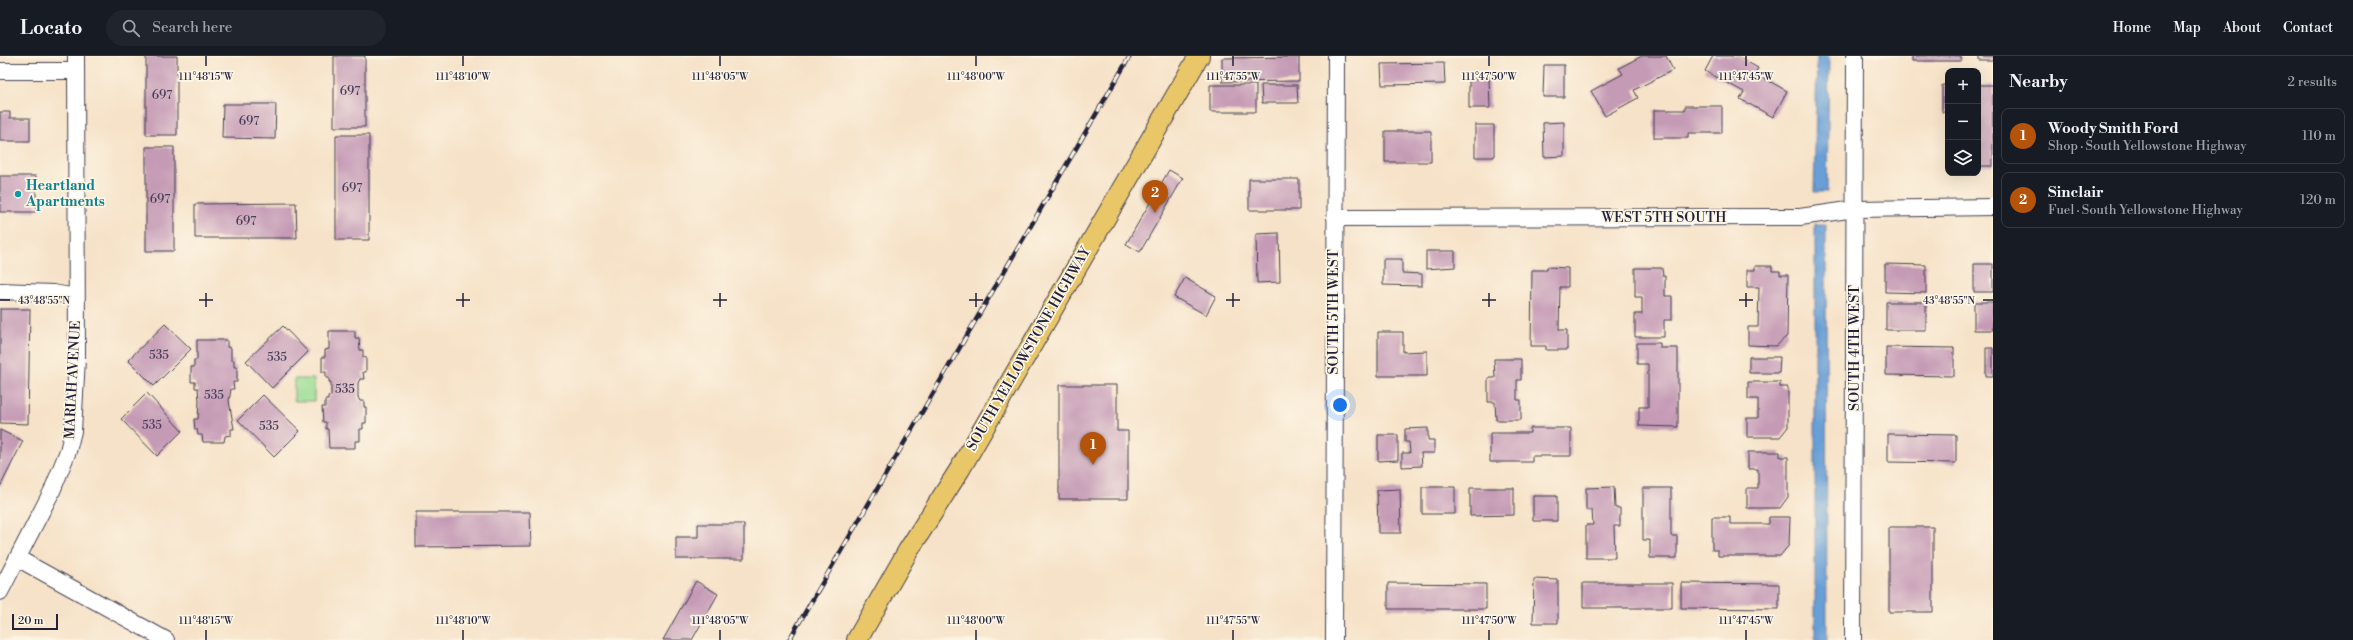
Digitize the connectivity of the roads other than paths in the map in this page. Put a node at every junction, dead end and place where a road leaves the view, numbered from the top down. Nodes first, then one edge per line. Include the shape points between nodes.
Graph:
1 (1199, 56) edge
2 (1336, 56) edge
3 (1855, 56) edge
4 (76, 63) edge
5 (0, 71) edge
6 (1993, 207) edge
7 (1856, 209) junction
8 (1335, 218) junction
9 (0, 292) edge
10 (76, 297) junction
11 (17, 558) junction
12 (0, 592) edge
13 (166, 640) edge
14 (857, 640) edge
15 (1334, 640) edge
16 (1853, 640) edge

1 - 14 main road, SOUTH YELLOWSTONE HIGHWAY via 960,469 908,551
2 - 8 street, SOUTH 5TH WEST
3 - 7 street, SOUTH 4TH WEST
4 - 5 street
4 - 10 street, MARIAH AVENUE
6 - 7 street, WEST 5TH SOUTH
7 - 8 street, WEST 5TH SOUTH via 1800,217
7 - 16 street, SOUTH 4TH WEST
8 - 15 street, SOUTH 5TH WEST
9 - 10 street via 53,293
10 - 11 street, MARIAH AVENUE via 77,358 73,431 52,491
11 - 12 street, MARIAH AVENUE
11 - 13 street

